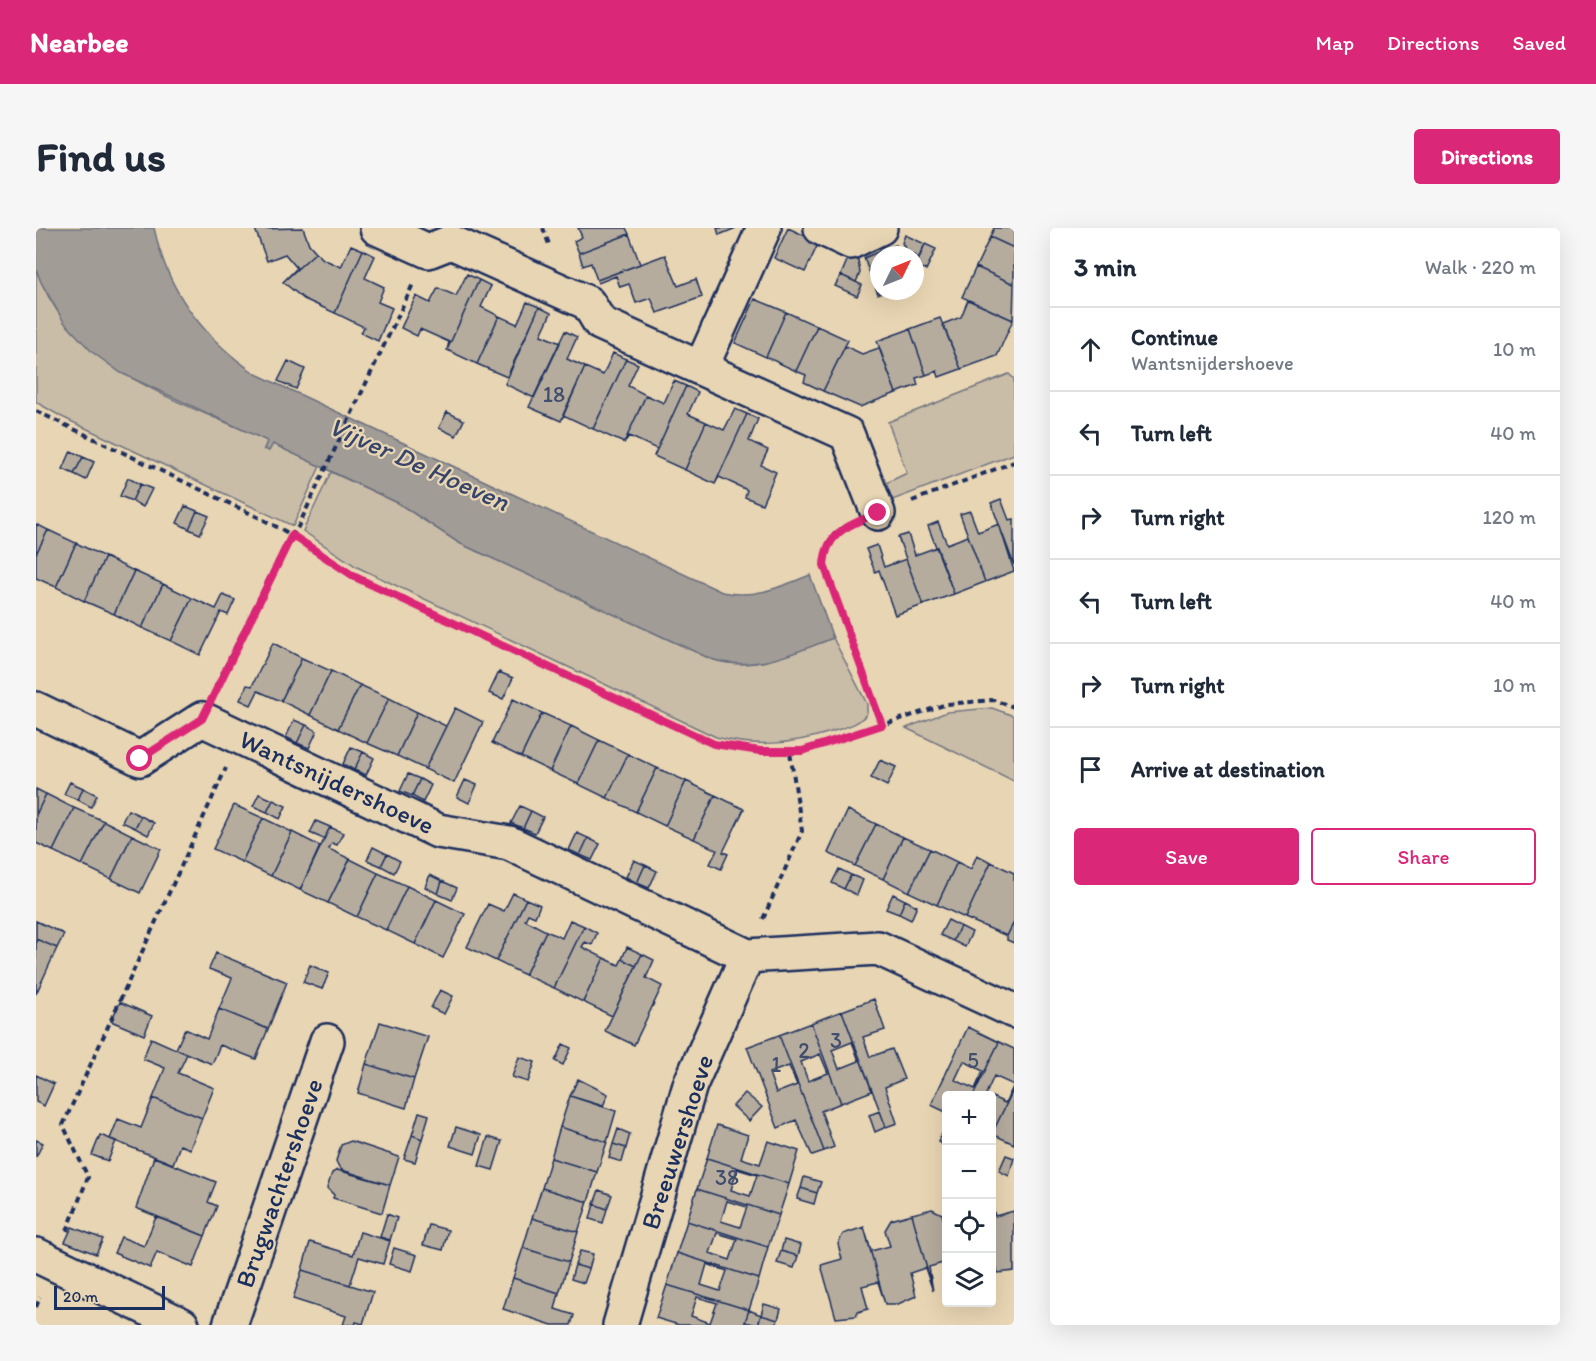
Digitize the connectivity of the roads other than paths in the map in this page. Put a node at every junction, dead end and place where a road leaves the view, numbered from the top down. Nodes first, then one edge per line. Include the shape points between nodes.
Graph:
1 (377, 228) edge
2 (764, 228) edge
3 (821, 228) edge
4 (880, 228) edge
5 (701, 368) junction
6 (878, 513) road end
7 (36, 709) edge
8 (747, 956) junction
9 (1014, 1011) edge
10 (327, 1041) dead end
11 (45, 1259) edge
12 (182, 1325) edge
13 (230, 1325) edge
14 (620, 1325) edge

1 - 5 street via 428,251 451,242 588,303 600,323
2 - 5 street
3 - 4 street via 851,242
5 - 6 street via 847,434
7 - 8 street, Wantsnijdershoeve via 140,759 202,719 438,831 509,843
8 - 9 street via 878,948
8 - 14 street, Breeuwershoeve via 690,1085
10 - 13 street, Brugwachtershoeve
11 - 12 street

